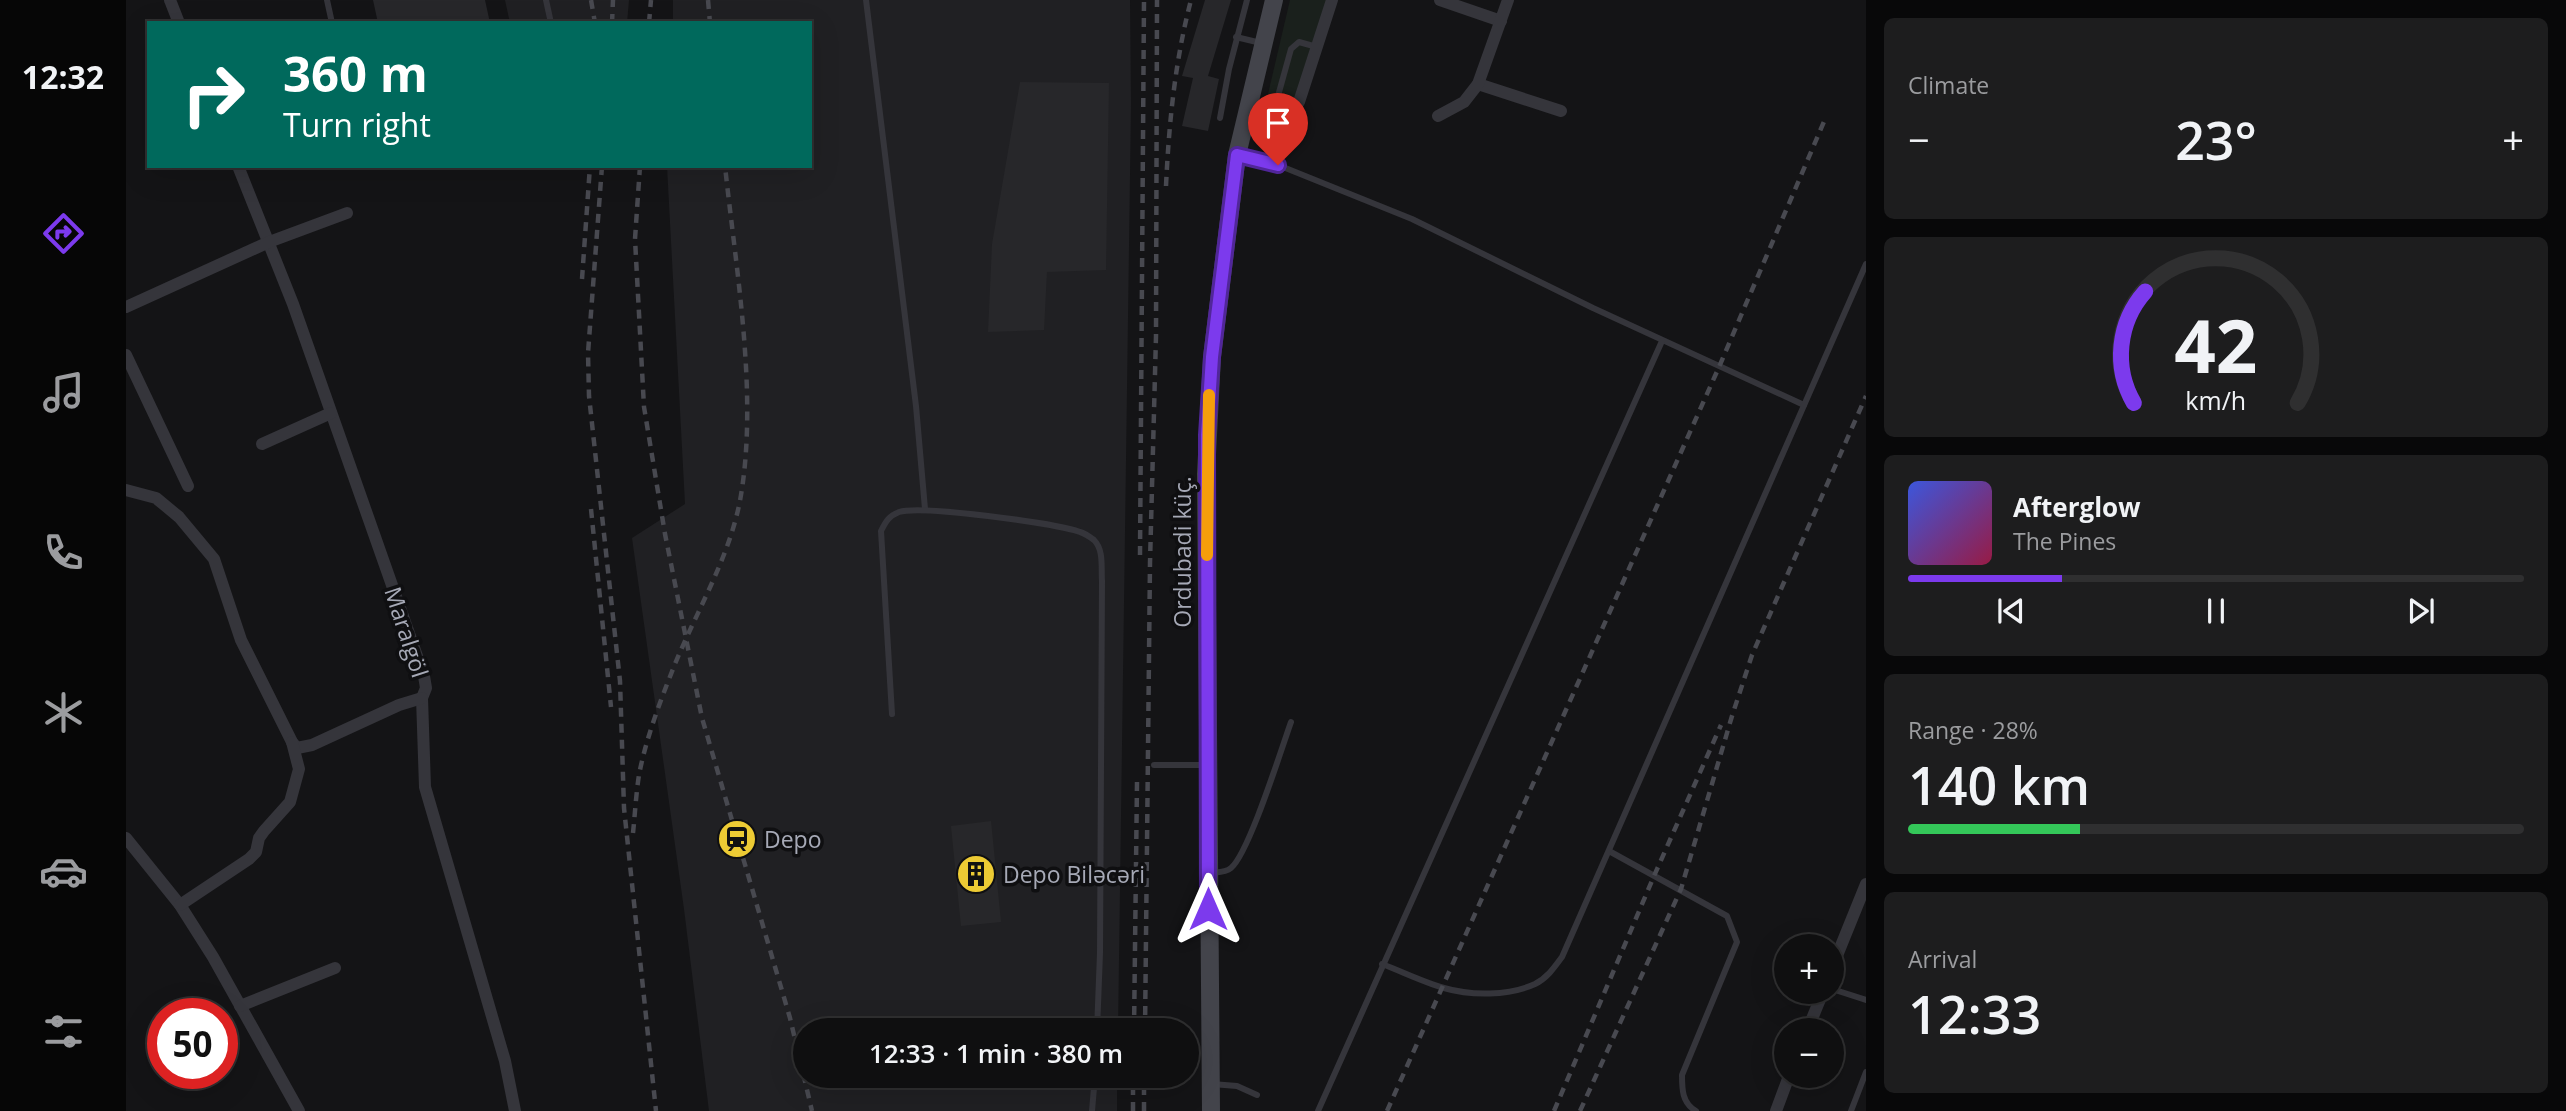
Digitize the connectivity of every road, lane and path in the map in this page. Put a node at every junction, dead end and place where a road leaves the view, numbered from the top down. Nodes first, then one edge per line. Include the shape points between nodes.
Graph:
1 (170, 0) edge
2 (327, 0) edge
3 (546, 0) edge
4 (866, 0) edge
5 (1247, 0) edge
6 (1274, 0) edge
7 (1332, 0) edge
8 (1440, 0) edge
9 (1508, 0) edge
10 (178, 21) edge
11 (332, 21) edge
12 (551, 21) edge
13 (1501, 21) junction
14 (1236, 37) junction
15 (1263, 44) junction
16 (1317, 47) junction
17 (1478, 84) junction
18 (1299, 102) dead end
19 (1561, 111) dead end
20 (1438, 116) dead end
21 (1220, 118) dead end
22 (1271, 121) dead end
23 (1237, 155) junction
24 (239, 168) edge
25 (347, 213) dead end
26 (270, 242) junction
27 (1866, 264) edge
28 (126, 307) edge
29 (1662, 341) junction
30 (126, 355) edge
31 (1804, 405) junction
32 (331, 413) junction
33 (262, 444) dead end
34 (188, 486) dead end
35 (126, 491) edge
36 (925, 509) junction
37 (422, 698) junction
38 (892, 714) dead end
39 (1291, 722) dead end
40 (292, 742) junction
41 (1208, 764) junction
42 (1154, 765) dead end
43 (126, 838) edge
44 (1609, 851) junction
45 (1208, 873) junction
46 (1866, 884) edge
47 (180, 905) junction
48 (1844, 938) edge
49 (1382, 964) junction
50 (335, 968) dead end
51 (1844, 993) edge
52 (1866, 1000) edge
53 (240, 1006) junction
54 (1098, 1018) edge
55 (1866, 1072) edge
56 (1210, 1084) junction
57 (1094, 1088) edge
58 (1785, 1088) edge
59 (1257, 1095) dead end
60 (299, 1111) edge
61 (515, 1111) edge
62 (1092, 1111) edge
63 (1211, 1111) edge
64 (1318, 1111) edge
65 (1696, 1111) edge
66 (1776, 1111) edge
67 (1852, 1111) edge

1 - 10 street
2 - 11 lane
3 - 12 lane
4 - 36 lane
5 - 14 lane
6 - 15 main road, Ordubadi küç.
7 - 16 street
8 - 13 street
9 - 13 street
13 - 17 street
14 - 15 lane
14 - 21 lane
15 - 23 main road, Ordubadi küç.
16 - 18 street
16 - 22 lane via 1299,42 1291,49
17 - 19 street
17 - 20 street via 1464,102
23 - 29 lane via 1278,165 1412,219
23 - 41 main road, Ordubadi küç. via 1208,423
24 - 26 street, Maralgöl
25 - 26 street
26 - 28 street
26 - 32 street, Maralgöl
27 - 31 lane
29 - 31 lane
29 - 49 lane
30 - 34 street
31 - 44 lane
32 - 33 street
32 - 37 street, Maralgöl via 424,676
35 - 40 street via 156,498 179,517 214,559 242,640
36 - 38 lane via 889,517 881,531
36 - 54 lane via 1082,532 1095,541 1101,554
37 - 40 street via 312,745 297,748
37 - 61 street, Maralgöl via 425,788 505,1061
39 - 45 lane via 1238,861 1227,871
40 - 47 street via 299,769 290,802 258,838 256,852
41 - 42 lane
41 - 45 main road, Ordubadi küç.
43 - 47 street
44 - 49 lane via 1562,957 1551,973 1535,984 1499,992 1460,992
44 - 65 lane via 1727,916 1734,930 1737,942 1682,1074 1682,1092
45 - 56 main road, Ordubadi küç.
46 - 48 street
47 - 53 street
49 - 64 lane
50 - 53 street
51 - 52 lane
53 - 60 street
55 - 67 lane
56 - 59 lane via 1237,1086
56 - 63 main road, Ordubadi küç.
57 - 62 lane
58 - 66 street

